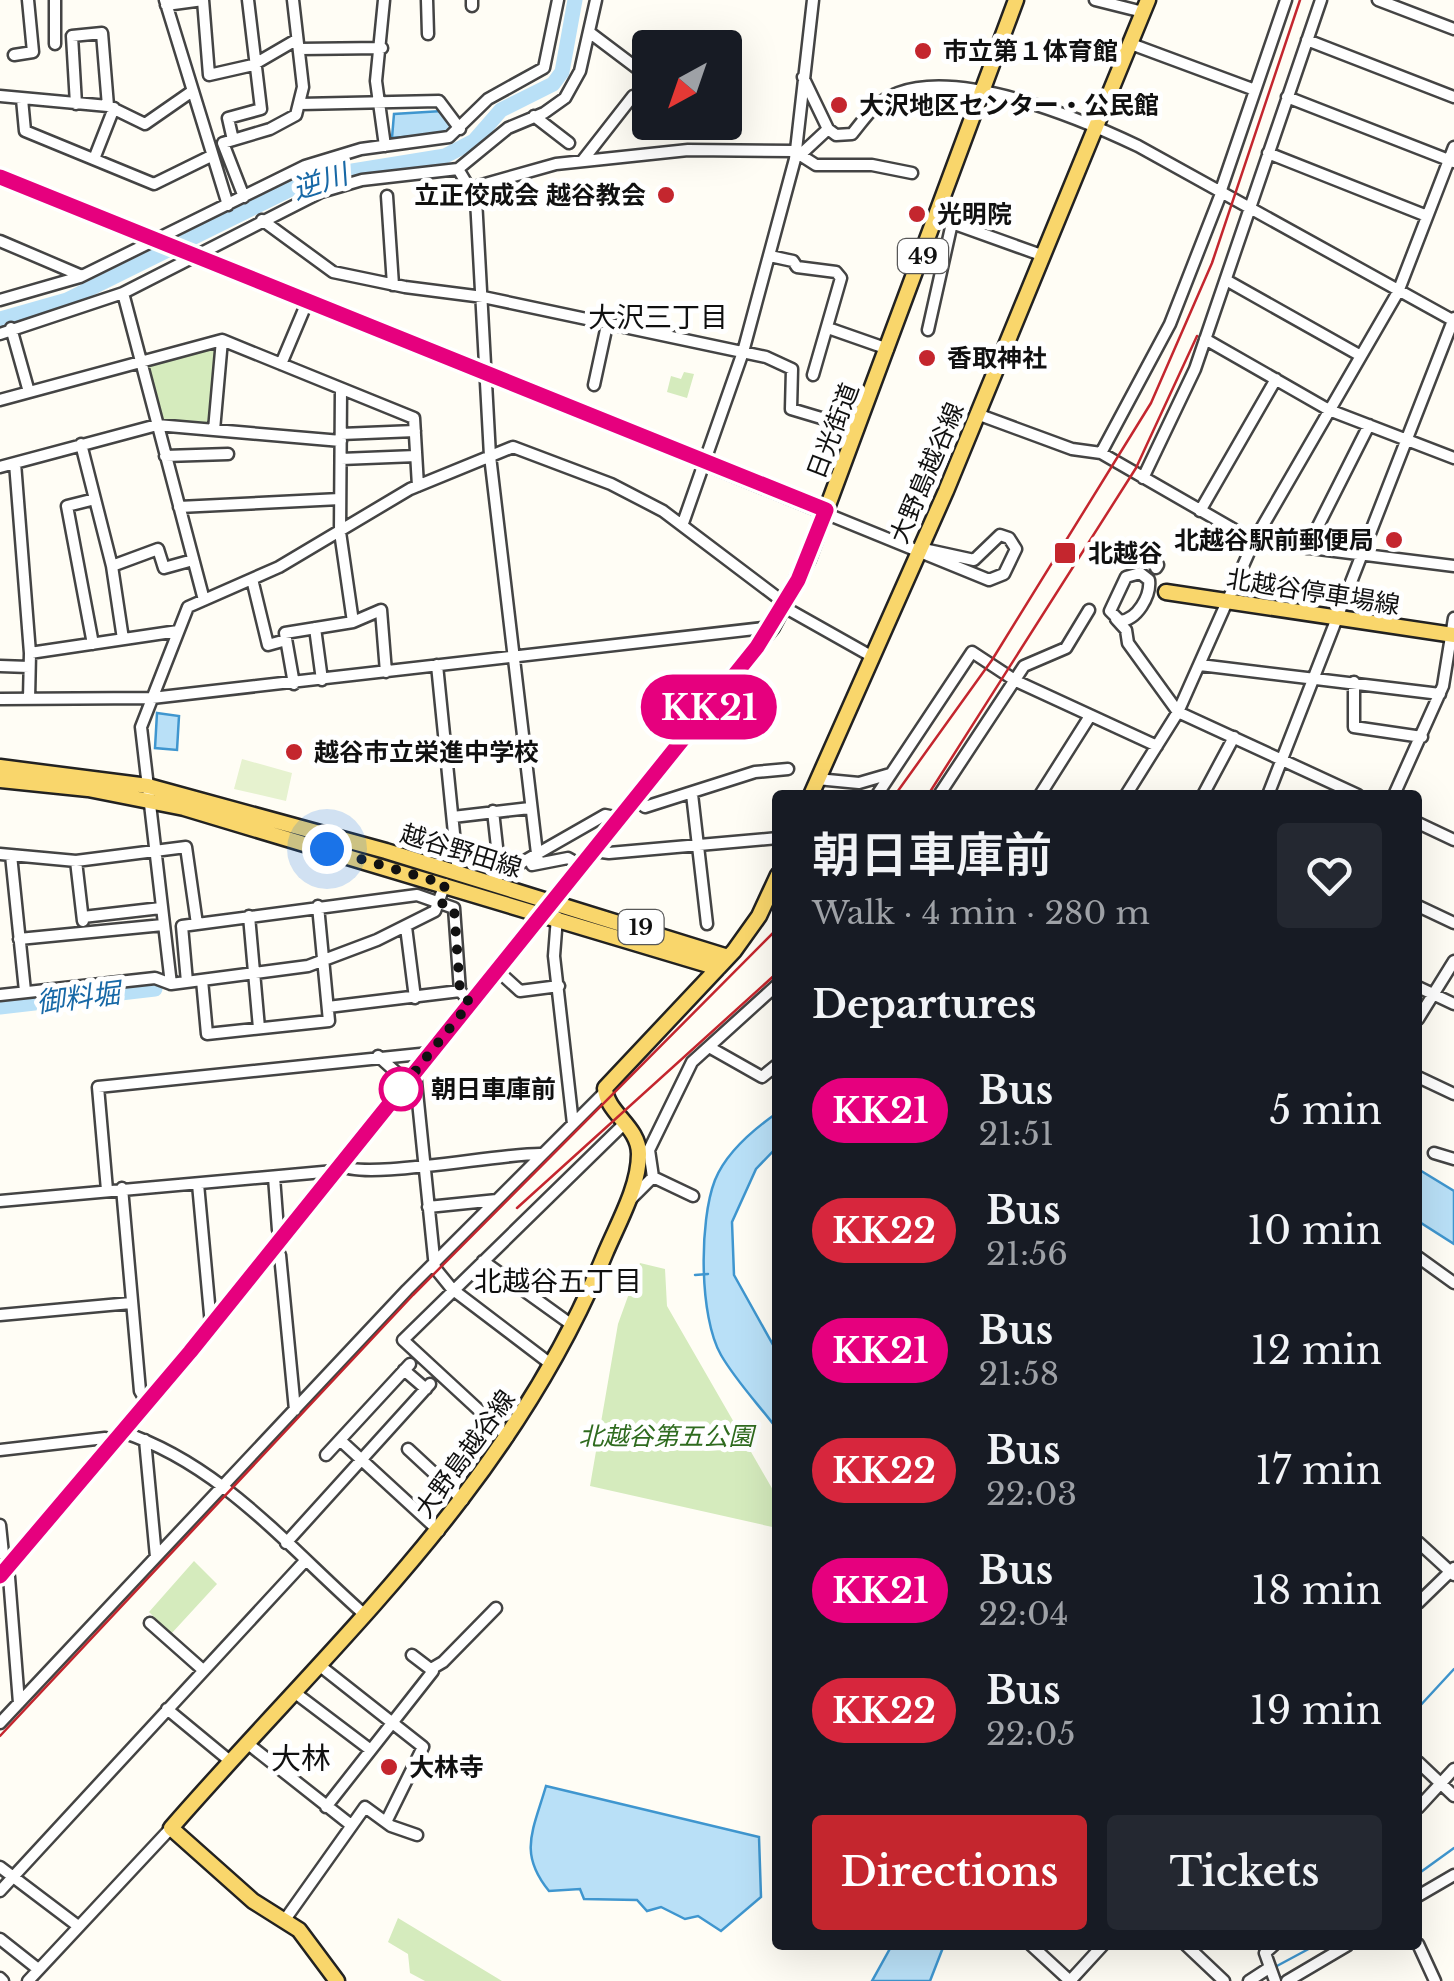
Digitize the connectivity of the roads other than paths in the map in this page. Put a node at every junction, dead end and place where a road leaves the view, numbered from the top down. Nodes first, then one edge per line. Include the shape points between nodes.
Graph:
1 (28, 0) edge
2 (55, 0) edge
3 (248, 0) edge
4 (293, 0) edge
5 (384, 0) edge
6 (428, 0) edge
7 (558, 0) edge
8 (596, 0) edge
9 (813, 0) edge
10 (1016, 0) edge
11 (1094, 0) edge
12 (1286, 0) edge
13 (1321, 0) edge
14 (1378, 0) edge
15 (166, 2) edge
16 (1146, 6) edge
17 (1454, 29) edge
18 (589, 32) junction
19 (428, 34) dead end
20 (1307, 40) junction
21 (55, 44) dead end
22 (1131, 44) junction
23 (297, 45) junction
24 (382, 48) junction
25 (14, 56) dead end
26 (632, 64) edge
27 (253, 65) junction
28 (803, 78) junction
29 (1255, 90) junction
30 (190, 92) junction
31 (985, 93) junction
32 (0, 96) edge
33 (1288, 96) junction
34 (632, 97) edge
35 (1454, 97) edge
36 (22, 99) junction
37 (380, 103) junction
38 (76, 104) junction
39 (300, 104) junction
40 (111, 107) junction
41 (534, 116) junction
42 (1098, 127) junction
43 (460, 128) junction
44 (828, 129) junction
45 (233, 140) junction
46 (569, 143) dead end
47 (385, 146) junction
48 (1454, 146) edge
49 (1268, 153) junction
50 (797, 154) junction
51 (210, 156) junction
52 (94, 159) junction
53 (583, 160) junction
54 (1451, 161) edge
55 (458, 169) junction
56 (912, 173) dead end
57 (0, 177) edge
58 (471, 188) junction
59 (1222, 190) junction
60 (387, 196) dead end
61 (244, 197) junction
62 (228, 205) junction
63 (1250, 206) junction
64 (1427, 216) junction
65 (262, 220) junction
66 (945, 221) junction
67 (161, 240) junction
68 (0, 241) edge
69 (191, 254) junction
70 (770, 256) junction
71 (1044, 256) junction
72 (82, 276) junction
73 (1226, 280) junction
74 (393, 285) junction
75 (1398, 292) junction
76 (123, 293) junction
77 (483, 297) junction
78 (0, 300) edge
79 (308, 300) junction
80 (1454, 320) edge
81 (608, 325) junction
82 (828, 328) junction
83 (928, 330) dead end
84 (6, 331) edge
85 (1206, 339) junction
86 (222, 340) junction
87 (888, 348) junction
88 (744, 352) junction
89 (1361, 356) junction
90 (141, 363) junction
91 (282, 364) junction
92 (486, 373) junction
93 (813, 375) dead end
94 (1276, 379) junction
95 (594, 385) dead end
96 (341, 388) junction
97 (29, 392) junction
98 (0, 400) edge
99 (1330, 410) junction
100 (977, 414) junction
101 (157, 424) junction
102 (1369, 424) junction
103 (858, 428) junction
104 (214, 430) junction
105 (414, 431) junction
106 (341, 437) junction
107 (1407, 440) junction
108 (81, 444) junction
109 (1101, 453) junction
110 (228, 454) dead end
111 (165, 456) junction
112 (416, 456) junction
113 (490, 456) junction
114 (1454, 458) edge
115 (341, 460) junction
116 (704, 461) junction
117 (15, 463) junction
118 (0, 466) edge
119 (1143, 478) junction
120 (418, 486) junction
121 (95, 498) junction
122 (340, 499) junction
123 (179, 507) junction
124 (826, 510) junction
125 (1200, 511) junction
126 (683, 523) junction
127 (340, 532) junction
128 (1254, 541) junction
129 (919, 548) junction
130 (1307, 548) junction
131 (1362, 555) junction
132 (193, 560) junction
133 (112, 566) junction
134 (1454, 566) edge
135 (252, 579) junction
136 (1149, 580) junction
137 (1166, 592) junction
138 (1145, 598) junction
139 (204, 600) junction
140 (1227, 602) junction
141 (785, 606) junction
142 (1089, 610) dead end
143 (1132, 617) junction
144 (1454, 618) edge
145 (1116, 619) junction
146 (1337, 619) junction
147 (353, 622) junction
148 (772, 627) junction
149 (314, 628) junction
150 (1126, 630) junction
151 (178, 631) junction
152 (1453, 635) edge
153 (122, 639) junction
154 (286, 640) junction
155 (93, 644) junction
156 (30, 653) junction
157 (512, 655) junction
158 (870, 656) junction
159 (1200, 665) junction
160 (0, 666) edge
161 (437, 666) junction
162 (29, 667) junction
163 (386, 672) junction
164 (1313, 678) junction
165 (322, 680) junction
166 (1016, 682) junction
167 (1354, 682) junction
168 (294, 684) junction
169 (1440, 694) junction
170 (0, 698) edge
171 (152, 698) junction
172 (28, 699) junction
173 (1178, 712) junction
174 (1090, 716) junction
175 (1234, 737) junction
176 (1422, 737) junction
177 (1157, 746) junction
178 (1282, 760) junction
179 (0, 767) edge
180 (788, 769) dead end
181 (891, 774) junction
182 (818, 779) junction
183 (0, 780) edge
184 (813, 790) edge
185 (880, 790) edge
186 (942, 790) edge
187 (1043, 790) edge
188 (1129, 790) edge
189 (1206, 790) edge
190 (1270, 790) edge
191 (1344, 790) edge
192 (1396, 790) edge
193 (149, 793) junction
194 (692, 794) junction
195 (635, 799) junction
196 (530, 808) junction
197 (493, 811) junction
198 (453, 817) junction
199 (620, 818) junction
200 (1422, 825) edge
201 (772, 838) edge
202 (1454, 840) edge
203 (698, 844) junction
204 (594, 850) junction
205 (155, 852) junction
206 (6, 854) edge
207 (537, 858) junction
208 (76, 861) junction
209 (582, 866) junction
210 (458, 873) junction
211 (502, 873) junction
212 (445, 884) junction
213 (485, 884) junction
214 (772, 887) edge
215 (441, 903) junction
216 (318, 906) junction
217 (161, 908) junction
218 (1422, 908) edge
219 (551, 911) junction
220 (249, 916) junction
221 (83, 917) junction
222 (1454, 923) edge
223 (197, 924) junction
224 (708, 924) dead end
225 (164, 925) junction
226 (406, 927) junction
227 (84, 932) junction
228 (19, 939) junction
229 (324, 960) junction
230 (1454, 961) edge
231 (723, 962) junction
232 (497, 970) junction
233 (254, 973) junction
234 (202, 980) junction
235 (187, 982) junction
236 (171, 984) junction
237 (559, 986) junction
238 (772, 989) edge
239 (1422, 989) edge
240 (24, 991) junction
241 (0, 994) edge
242 (1433, 994) junction
243 (465, 997) junction
244 (415, 998) junction
245 (1454, 1004) edge
246 (328, 1007) junction
247 (1422, 1012) edge
248 (258, 1028) junction
249 (709, 1047) junction
250 (430, 1053) junction
251 (378, 1056) junction
252 (772, 1068) edge
253 (411, 1077) junction
254 (1422, 1079) edge
255 (604, 1093) junction
256 (1454, 1094) edge
257 (626, 1122) junction
258 (573, 1124) junction
259 (644, 1153) junction
260 (1434, 1153) dead end
261 (541, 1154) junction
262 (1454, 1159) edge
263 (424, 1164) junction
264 (337, 1168) junction
265 (274, 1177) junction
266 (653, 1177) junction
267 (198, 1184) junction
268 (122, 1188) junction
269 (107, 1190) junction
270 (693, 1196) dead end
271 (0, 1200) edge
272 (499, 1200) junction
273 (627, 1202) junction
274 (428, 1207) junction
275 (284, 1234) junction
276 (272, 1248) junction
277 (1422, 1260) edge
278 (483, 1261) junction
279 (434, 1263) junction
280 (1454, 1283) edge
281 (452, 1288) junction
282 (132, 1302) junction
283 (0, 1315) edge
284 (211, 1325) junction
285 (572, 1325) junction
286 (552, 1365) junction
287 (147, 1403) junction
288 (295, 1410) junction
289 (117, 1438) junction
290 (508, 1438) junction
291 (144, 1440) junction
292 (340, 1440) junction
293 (408, 1449) dead end
294 (0, 1450) edge
295 (326, 1455) dead end
296 (362, 1460) junction
297 (224, 1486) junction
298 (464, 1500) junction
299 (0, 1525) edge
300 (438, 1530) junction
301 (1, 1542) edge
302 (286, 1543) junction
303 (1422, 1545) edge
304 (156, 1557) junction
305 (305, 1560) junction
306 (5, 1570) edge
307 (1453, 1572) edge
308 (1422, 1599) edge
309 (496, 1608) dead end
310 (365, 1615) junction
311 (150, 1623) dead end
312 (412, 1656) dead end
313 (320, 1664) junction
314 (430, 1669) junction
315 (204, 1670) junction
316 (294, 1692) junction
317 (19, 1703) junction
318 (167, 1708) junction
319 (0, 1723) edge
320 (392, 1725) junction
321 (246, 1743) junction
322 (368, 1748) junction
323 (230, 1761) junction
324 (1422, 1766) edge
325 (1454, 1769) edge
326 (1441, 1783) junction
327 (1454, 1796) edge
328 (1422, 1804) edge
329 (326, 1807) junction
330 (386, 1822) junction
331 (350, 1826) junction
332 (171, 1828) junction
333 (418, 1835) dead end
334 (0, 1867) edge
335 (14, 1875) junction
336 (1454, 1875) edge
337 (0, 1891) edge
338 (1422, 1894) edge
339 (284, 1920) junction
340 (78, 1926) junction
341 (0, 1939) edge
342 (1036, 1950) edge
343 (1098, 1950) edge
344 (1191, 1950) edge
345 (1265, 1950) edge
346 (1340, 1950) edge
347 (1421, 1950) edge
348 (1269, 1968) junction
349 (38, 1969) junction
350 (28, 1981) edge
351 (337, 1981) edge
352 (1070, 1981) edge
353 (1224, 1981) edge
354 (1249, 1981) edge
355 (1276, 1981) edge
356 (1287, 1981) edge
357 (1435, 1981) edge

1 - 25 street via 34,52
2 - 21 street
3 - 27 street
4 - 23 street
5 - 24 street
6 - 19 street
7 - 43 street via 544,68 488,100
8 - 18 street
9 - 28 street
10 - 31 main road, 日光街道 / 49
11 - 16 street
12 - 29 street
13 - 20 street
14 - 17 street
15 - 27 street via 203,0 209,76
15 - 30 street
16 - 22 main road, 大野島越谷線
18 - 26 street
18 - 41 street via 577,82 558,104
20 - 33 street
20 - 35 street
22 - 29 street
22 - 42 main road, 大野島越谷線
23 - 24 street
23 - 27 street
23 - 39 street
24 - 37 street via 376,69
27 - 45 street via 261,108 228,118
28 - 44 street
28 - 50 street
29 - 59 street
30 - 40 street via 145,124
30 - 51 street
31 - 42 street
31 - 44 street via 932,86 899,92 866,112 852,134
31 - 66 main road, 日光街道 / 49
32 - 36 street
33 - 49 street
33 - 54 street
34 - 53 street
36 - 38 street
36 - 52 street via 25,131
37 - 39 street
37 - 43 street via 438,101
37 - 47 street
38 - 40 street
38 - 40 street via 72,36 102,33
39 - 45 street via 296,114 270,129
40 - 52 street
41 - 46 street
41 - 55 street via 508,128
42 - 59 street
42 - 71 main road, 大野島越谷線
43 - 47 street via 440,140
44 - 50 street
45 - 61 street via 222,143
47 - 61 street via 305,166
48 - 54 street
49 - 63 street
49 - 64 street
50 - 53 street via 688,150
50 - 56 street via 816,165
50 - 70 street
51 - 52 street via 154,184
51 - 62 street
53 - 58 street
54 - 64 street
55 - 58 street
55 - 65 street via 362,180
57 - 67 street
58 - 77 street
59 - 63 street
59 - 109 street via 1170,324
60 - 74 street
61 - 62 street
62 - 67 street
63 - 73 street
63 - 75 street
64 - 75 street
65 - 69 street
65 - 74 street via 333,272
66 - 71 street
66 - 83 street
66 - 87 main road, 日光街道 / 49
67 - 69 street
67 - 72 street
68 - 72 street
69 - 76 street
69 - 79 street
70 - 82 street via 841,278
70 - 88 street
71 - 100 main road, 大野島越谷線
72 - 78 street
73 - 85 street
73 - 89 street
74 - 77 street
75 - 80 street
75 - 89 street
76 - 84 street
76 - 90 street
77 - 81 street
77 - 92 street
79 - 91 street
79 - 92 street
80 - 107 street
81 - 88 street
81 - 95 street
82 - 87 street
82 - 93 street
84 - 97 street
85 - 94 street
85 - 119 street
86 - 90 street
86 - 91 street
86 - 104 street
87 - 103 main road, 日光街道 / 49
88 - 103 street via 792,369 790,409
88 - 116 street
89 - 99 street
90 - 97 street
90 - 101 street
91 - 96 street
92 - 113 street
92 - 116 street
94 - 99 street
94 - 125 street
96 - 105 street via 414,418
96 - 106 street
97 - 98 street
99 - 102 street
99 - 128 street
100 - 109 street
100 - 129 main road, 大野島越谷線
101 - 104 street
101 - 108 street
101 - 111 street
102 - 107 street
102 - 130 street
103 - 124 main road, 日光街道 / 49
104 - 106 street
105 - 106 street
105 - 112 street
106 - 115 street
107 - 114 street
107 - 131 street
108 - 117 street
108 - 121 street
109 - 119 street
110 - 111 street
111 - 123 street
112 - 115 street
112 - 120 street
113 - 120 street
113 - 126 street via 513,447 611,484
113 - 157 street
115 - 122 street
116 - 124 street
116 - 126 street
117 - 118 street
117 - 156 street
119 - 125 street
120 - 127 street
121 - 133 street
121 - 155 street via 67,506
122 - 123 street
122 - 127 street
123 - 132 street
124 - 129 street
124 - 141 main road, 日光街道 / 49
125 - 128 street
126 - 141 street
127 - 135 street
127 - 147 street
128 - 130 street
128 - 140 street
129 - 129 street via 974,560 1000,535 1016,549 994,580
129 - 158 main road, 大野島越谷線
130 - 131 street
131 - 134 street
131 - 146 street
132 - 133 street via 164,568 158,549
132 - 139 street
133 - 153 street
135 - 139 street
135 - 154 street via 268,645
136 - 137 street
136 - 138 street
136 - 145 street via 1136,572 1126,577 1109,606
137 - 138 street
137 - 140 main road, 北越谷停車場線
138 - 143 street
139 - 151 street via 188,607
140 - 146 main road, 北越谷停車場線
140 - 159 street
141 - 148 main road, 日光街道 / 49
141 - 158 street
142 - 166 street via 1066,648 1024,666
143 - 145 street
143 - 150 street
144 - 152 street
145 - 150 street
146 - 152 main road, 北越谷停車場線
146 - 164 street
147 - 149 street
147 - 163 street via 381,610
148 - 157 street
148 - 195 main road, 日光街道 / 49
149 - 154 street via 286,633
149 - 165 street
150 - 173 street via 1128,643
151 - 153 street
151 - 171 street
152 - 169 street
153 - 155 street
154 - 168 street
155 - 156 street
156 - 162 street
157 - 161 street
157 - 196 street
158 - 182 main road, 大野島越谷線
159 - 164 street
159 - 173 street
160 - 162 street
161 - 163 street
161 - 198 street
162 - 172 street
163 - 165 street
164 - 167 street
164 - 178 street
165 - 168 street
166 - 174 street
166 - 181 street via 972,652
166 - 186 street
167 - 169 street
167 - 176 street via 1354,727
168 - 171 street
169 - 176 street
170 - 172 street
171 - 172 street
171 - 193 street via 142,726
173 - 175 street
173 - 177 street
174 - 177 street
174 - 187 street
175 - 178 street
175 - 189 street
176 - 192 street
177 - 188 street
178 - 190 street
178 - 191 street
179 - 193 main road, 越谷野田線 / 19
180 - 194 street via 755,772
181 - 182 street via 859,783
181 - 185 street
182 - 184 main road, 大野島越谷線
183 - 193 main road, 越谷野田線 / 19
193 - 205 street
193 - 210 main road, 越谷野田線 / 19
193 - 212 main road, 越谷野田線 / 19
194 - 195 street via 645,807
194 - 203 street
195 - 199 main road, 日光街道 / 49
196 - 197 street
196 - 207 street
197 - 198 street
197 - 211 street
198 - 210 street
199 - 204 main road, 日光街道 / 49
199 - 207 street via 605,815
200 - 202 street
201 - 203 street
203 - 204 street
203 - 224 street
204 - 209 main road, 日光街道 / 49
205 - 208 street
205 - 217 street
205 - 223 street via 186,847
206 - 208 street
206 - 228 street
207 - 209 street via 568,858
207 - 211 street
208 - 221 street
209 - 219 main road, 日光街道 / 49
210 - 213 main road, 越谷野田線 / 19
211 - 213 street
212 - 215 street
212 - 219 main road, 越谷野田線 / 19
213 - 219 main road, 越谷野田線 / 19
214 - 231 main road via 753,926
215 - 216 street via 417,895
215 - 226 street
215 - 243 street via 454,908
216 - 220 street
216 - 229 street
217 - 221 street
217 - 225 street
218 - 222 street
219 - 231 main road, 越谷野田線 / 19
219 - 232 main road, 日光街道 / 49
219 - 237 street
220 - 223 street
220 - 233 street
221 - 227 street
223 - 235 street via 182,926
225 - 227 street
225 - 236 street
226 - 229 street
226 - 244 street
227 - 228 street
228 - 240 street
229 - 233 street
229 - 246 street
230 - 242 street
231 - 255 main road
232 - 237 street via 520,990
232 - 243 main road, 日光街道 / 49
233 - 234 street
233 - 248 street
234 - 235 street
234 - 248 street via 207,1034
235 - 236 street
236 - 240 street via 155,978
237 - 258 street
238 - 249 street
239 - 242 street
240 - 241 street
242 - 245 street
242 - 247 street
243 - 244 street
243 - 250 main road, 日光街道 / 49
244 - 246 street
246 - 248 street via 329,1021
249 - 252 street via 762,1076
249 - 259 street via 692,1062
250 - 251 street
250 - 253 main road, 日光街道 / 49
251 - 253 street
251 - 269 street via 98,1087
253 - 263 street
253 - 264 main road, 日光街道 / 49
254 - 256 street
255 - 257 main road
255 - 258 street
257 - 259 main road
257 - 278 street
258 - 261 street
259 - 266 street
259 - 273 main road, 大野島越谷線
260 - 262 street
261 - 263 street
261 - 272 street
263 - 264 street
263 - 274 street
264 - 265 street
264 - 275 main road, 日光街道 / 49
265 - 267 street
265 - 275 street via 278,1230
266 - 270 street
266 - 273 street
267 - 268 street
267 - 284 street
268 - 269 street
268 - 282 street
269 - 271 street
272 - 274 street
272 - 279 street
273 - 285 main road, 大野島越谷線
274 - 279 street
275 - 276 main road, 日光街道 / 49
276 - 284 main road, 日光街道 / 49
276 - 288 street via 280,1256
277 - 280 street
278 - 281 street
278 - 285 street
279 - 281 street
279 - 288 street
281 - 286 street
281 - 290 street via 404,1340
282 - 283 street
282 - 287 street via 140,1391
284 - 287 main road, 日光街道 / 49
285 - 286 main road, 大野島越谷線
286 - 290 main road, 大野島越谷線
287 - 289 main road, 日光街道 / 49
288 - 297 street
289 - 291 street
289 - 294 street
289 - 306 main road, 日光街道 / 49
290 - 298 main road, 大野島越谷線
291 - 297 street
291 - 304 street
292 - 295 street
292 - 296 street
292 - 296 street via 407,1367 428,1386
293 - 298 street
296 - 300 street
296 - 302 street
297 - 302 street
297 - 304 street
298 - 300 main road, 大野島越谷線
299 - 301 street
300 - 310 main road, 大野島越谷線
301 - 306 street
302 - 305 street
303 - 307 street
304 - 317 street
305 - 310 street
305 - 315 street
306 - 317 street
307 - 308 street
309 - 314 street
310 - 313 main road, 大野島越谷線
311 - 315 street
312 - 314 street
313 - 316 main road, 大野島越谷線
313 - 320 street
314 - 320 street
315 - 318 street
316 - 321 main road, 大野島越谷線
316 - 322 street
317 - 319 street
318 - 323 street
318 - 335 street
320 - 322 street
320 - 330 street via 424,1747
321 - 323 main road, 大野島越谷線
321 - 329 street
322 - 329 street
323 - 332 main road, 大野島越谷線
324 - 326 street
325 - 326 street
326 - 327 street
326 - 328 street
329 - 331 street
330 - 331 street via 366,1807
330 - 333 street
331 - 339 street
332 - 339 main road
332 - 340 street
334 - 335 street
335 - 337 street
335 - 340 street
336 - 338 street
339 - 351 main road via 309,1939
340 - 349 street
341 - 349 street
342 - 352 street
343 - 352 street
344 - 353 street
345 - 348 street
346 - 356 street
347 - 357 street
348 - 354 street
348 - 355 street
349 - 350 street

